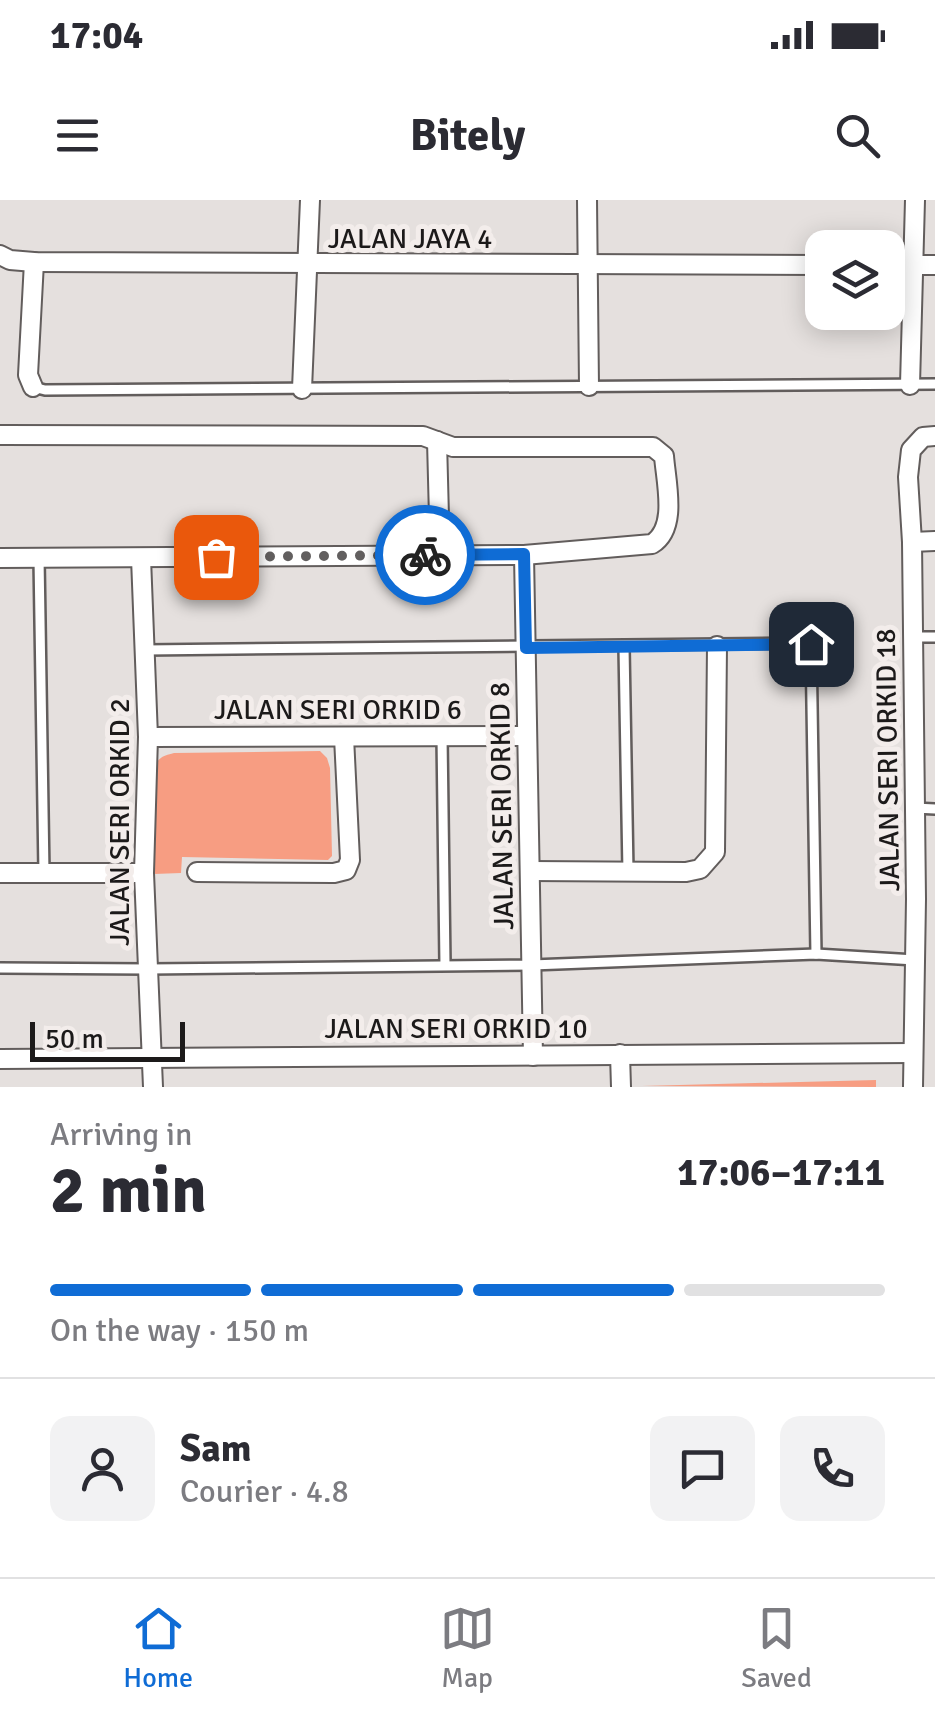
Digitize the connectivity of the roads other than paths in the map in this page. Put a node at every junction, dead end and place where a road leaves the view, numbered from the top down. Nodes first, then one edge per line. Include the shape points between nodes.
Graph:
1 (310, 200) edge
2 (587, 200) edge
3 (915, 200) edge
4 (0, 255) edge
5 (34, 262) junction
6 (935, 264) edge
7 (805, 265) edge
8 (905, 265) edge
9 (913, 265) junction
10 (308, 266) junction
11 (588, 266) junction
12 (935, 384) edge
13 (910, 385) junction
14 (589, 386) junction
15 (33, 387) joint
16 (302, 389) junction
17 (0, 435) edge
18 (929, 437) edge
19 (437, 442) junction
20 (935, 541) edge
21 (912, 542) junction
22 (524, 554) junction
23 (440, 555) junction
24 (0, 558) edge
25 (39, 558) junction
26 (141, 558) junction
27 (913, 636) junction
28 (935, 637) edge
29 (717, 646) junction
30 (624, 647) junction
31 (526, 648) junction
32 (144, 650) junction
33 (914, 716) junction
34 (935, 716) edge
35 (344, 736) junction
36 (442, 736) junction
37 (528, 736) junction
38 (148, 737) junction
39 (915, 808) junction
40 (935, 809) edge
41 (530, 871) junction
42 (197, 872) dead end
43 (628, 872) junction
44 (0, 873) edge
45 (44, 873) junction
46 (144, 874) junction
47 (925, 899) edge
48 (816, 954) junction
49 (915, 960) junction
50 (532, 964) junction
51 (445, 966) junction
52 (0, 968) edge
53 (148, 969) junction
54 (912, 1053) junction
55 (620, 1054) junction
56 (533, 1056) junction
57 (151, 1057) junction
58 (0, 1059) edge
59 (152, 1087) edge
60 (621, 1087) edge
61 (913, 1087) edge

1 - 10 street
2 - 11 street
3 - 9 street
4 - 5 street, JALAN JAYA 4
5 - 10 street, JALAN JAYA 4
5 - 15 street via 28,375
6 - 9 street
7 - 11 street, JALAN JAYA 4
8 - 9 street
9 - 13 street
10 - 11 street, JALAN JAYA 4
10 - 16 street
11 - 14 street
12 - 13 lane
13 - 14 lane
14 - 16 lane
15 - 16 lane
17 - 19 street via 423,436
18 - 21 street, JALAN SERI ORKID 18 via 910,450
19 - 22 street via 659,449 668,525 660,538 652,544
19 - 23 street
20 - 21 street
21 - 27 street, JALAN SERI ORKID 18
22 - 23 street
22 - 31 street, JALAN SERI ORKID 8
23 - 26 street
24 - 25 street
25 - 26 street
25 - 45 lane
26 - 32 street, JALAN SERI ORKID 2
27 - 28 lane
27 - 33 street, JALAN SERI ORKID 18
29 - 30 lane
29 - 43 street via 716,852 686,872
29 - 48 lane via 811,644
30 - 31 lane
30 - 43 lane
31 - 32 lane
31 - 37 street, JALAN SERI ORKID 8
32 - 38 street, JALAN SERI ORKID 2
33 - 34 street
33 - 39 street, JALAN SERI ORKID 18
35 - 36 street, JALAN SERI ORKID 6
35 - 38 street, JALAN SERI ORKID 6
35 - 42 street via 346,870
36 - 37 street, JALAN SERI ORKID 6
36 - 51 lane
37 - 41 street, JALAN SERI ORKID 8
38 - 46 street, JALAN SERI ORKID 2
39 - 40 lane
39 - 47 street, JALAN SERI ORKID 18
41 - 43 street
41 - 50 street, JALAN SERI ORKID 8
44 - 45 street
45 - 46 street
46 - 53 street, JALAN SERI ORKID 2
47 - 49 street, JALAN SERI ORKID 18
48 - 49 lane
48 - 50 lane
49 - 54 street, JALAN SERI ORKID 18
50 - 51 lane
50 - 56 street, JALAN SERI ORKID 8
51 - 53 lane
52 - 53 lane
53 - 57 street, JALAN SERI ORKID 2
54 - 55 street, JALAN SERI ORKID 10
54 - 61 street, JALAN SERI ORKID 18
55 - 56 street, JALAN SERI ORKID 10
55 - 60 street
56 - 57 street, JALAN SERI ORKID 10
57 - 58 street, JALAN SERI ORKID 10
57 - 59 street, JALAN SERI ORKID 2

